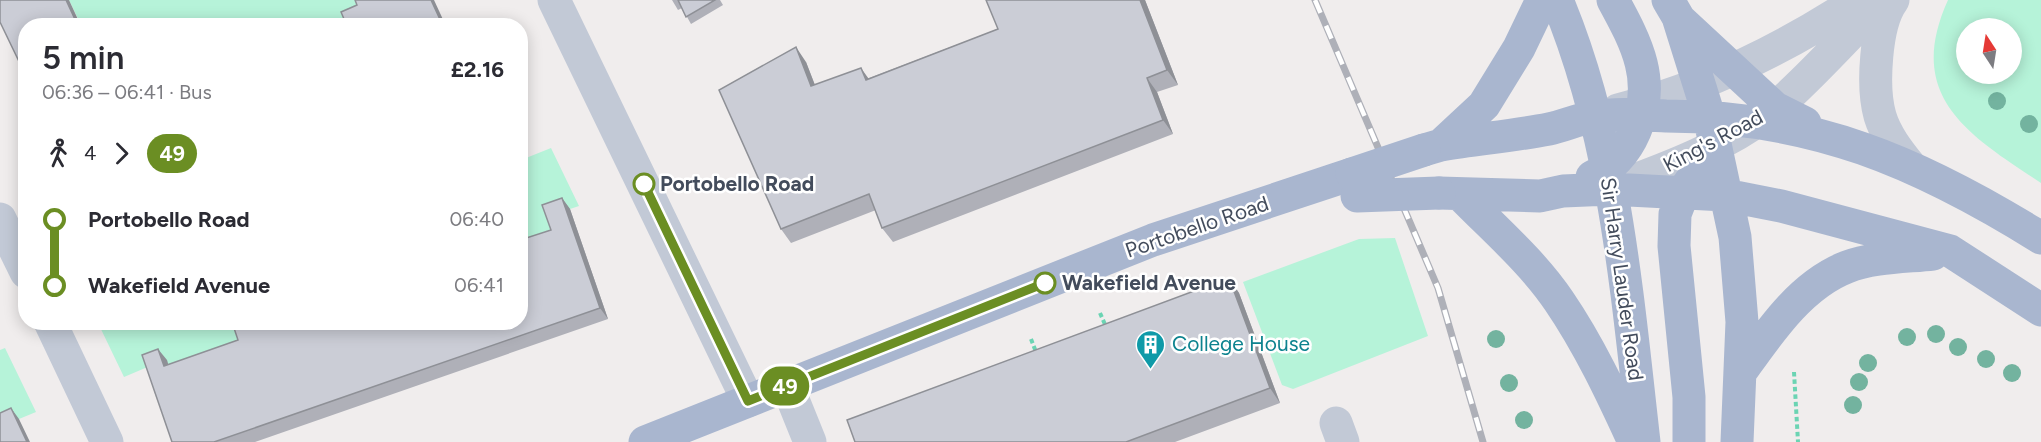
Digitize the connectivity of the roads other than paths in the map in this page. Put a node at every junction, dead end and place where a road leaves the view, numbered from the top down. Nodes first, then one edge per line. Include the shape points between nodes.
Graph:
1 (554, 0) edge
2 (1542, 0) edge
3 (1557, 0) edge
4 (1613, 0) edge
5 (1858, 0) edge
6 (1883, 0) edge
7 (1893, 0) edge
8 (1673, 9) edge
9 (1734, 70) junction
10 (1700, 85) junction
11 (1643, 110) junction
12 (1593, 117) junction
13 (1769, 118) junction
14 (1711, 130) junction
15 (1432, 147) junction
16 (1911, 167) junction
17 (1608, 179) junction
18 (1355, 185) junction
19 (1684, 191) junction
20 (1449, 194) junction
21 (1725, 195) junction
22 (0, 219) edge
23 (2041, 238) edge
24 (1950, 251) junction
25 (18, 256) edge
26 (2041, 310) edge
27 (54, 330) edge
28 (1740, 373) junction
29 (787, 385) junction
30 (748, 401) junction
31 (107, 442) edge
32 (645, 442) edge
33 (810, 442) edge
34 (1634, 442) edge
35 (1644, 442) edge
36 (1689, 442) edge
37 (1737, 442) edge

1 - 30 street
2 - 15 main road via 1519,48 1484,105
3 - 12 main road, Sir Harry Lauder Road via 1572,35
4 - 11 main road via 1633,37 1645,75
5 - 9 street
6 - 13 street, King's Road
7 - 16 street via 1875,55 1880,116 1892,142
8 - 9 main road
8 - 10 main road
9 - 10 street
9 - 13 main road
10 - 11 street
10 - 14 main road
11 - 12 main road, Portobello Road
11 - 14 main road, Portobello Road
11 - 17 main road via 1628,148
12 - 15 main road, Portobello Road via 1548,129
12 - 17 main road, Sir Harry Lauder Road
13 - 14 main road, Portobello Road
13 - 16 main road
14 - 17 street, King's Road via 1669,168
14 - 19 main road
14 - 21 main road
15 - 18 main road, Portobello Road, bridge
16 - 23 main road via 1953,186
17 - 19 main road, Portobello Road
17 - 20 main road, Portobello Road via 1540,196
17 - 35 main road, Sir Harry Lauder Road via 1628,300
18 - 20 main road, Portobello Road, bridge
18 - 29 main road, Portobello Road via 1281,199 1153,240
19 - 21 main road, Portobello Road
19 - 36 main road via 1675,214 1674,246 1689,397
20 - 34 main road via 1508,243 1559,300
21 - 24 main road, Portobello Road
21 - 28 main road via 1738,272 1742,321
22 - 25 street
24 - 26 main road, Portobello Road
24 - 28 main road via 1847,267 1824,280 1772,327
27 - 31 street
28 - 37 main road
29 - 30 main road, Portobello Road
29 - 33 street
30 - 32 main road, Portobello Road

